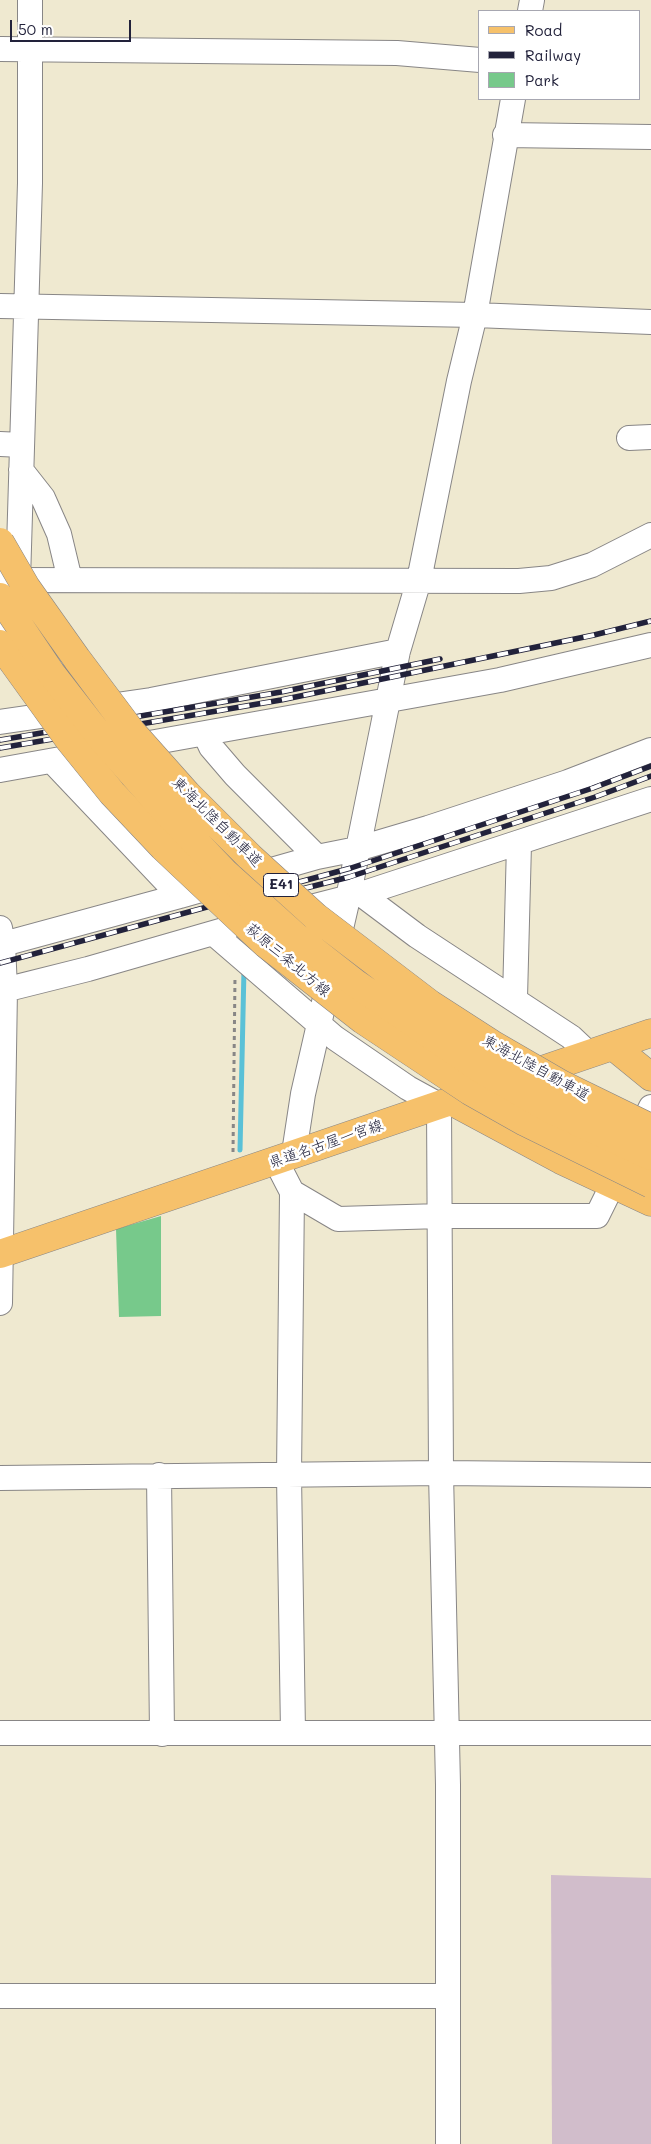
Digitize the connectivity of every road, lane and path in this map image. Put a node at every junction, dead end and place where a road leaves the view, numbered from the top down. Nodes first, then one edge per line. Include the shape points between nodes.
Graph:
1 (30, 0) edge
2 (0, 49) edge
3 (29, 49) junction
4 (478, 60) edge
5 (512, 100) edge
6 (505, 135) junction
7 (651, 137) edge
8 (0, 306) edge
9 (26, 306) junction
10 (475, 315) junction
11 (651, 322) edge
12 (11, 445) edge
13 (21, 470) junction
14 (651, 535) edge
15 (0, 542) edge
16 (70, 580) junction
17 (419, 580) junction
18 (6, 586) edge
19 (0, 625) edge
20 (0, 644) edge
21 (651, 645) edge
22 (398, 651) junction
23 (388, 701) junction
24 (0, 722) edge
25 (205, 734) junction
26 (651, 750) edge
27 (52, 761) junction
28 (0, 770) edge
29 (651, 799) edge
30 (519, 844) junction
31 (358, 849) junction
32 (318, 857) junction
33 (180, 896) junction
34 (354, 896) junction
35 (213, 933) junction
36 (1, 939) edge
37 (235, 967) dead end
38 (3, 990) edge
39 (515, 998) junction
40 (318, 1023) junction
41 (651, 1033) edge
42 (601, 1050) junction
43 (651, 1077) edge
44 (445, 1103) junction
45 (651, 1107) edge
46 (651, 1128) edge
47 (651, 1156) edge
48 (285, 1157) junction
49 (233, 1176) junction
50 (651, 1184) edge
51 (614, 1186) junction
52 (292, 1192) junction
53 (651, 1202) edge
54 (441, 1216) junction
55 (1, 1254) edge
56 (0, 1303) edge
57 (441, 1473) junction
58 (651, 1474) edge
59 (159, 1475) junction
60 (289, 1475) junction
61 (0, 1478) edge
62 (0, 1733) edge
63 (293, 1733) junction
64 (447, 1733) junction
65 (162, 1734) junction
66 (651, 1734) edge
67 (0, 1996) edge
68 (448, 1996) junction
69 (448, 2144) edge

1 - 3 street
2 - 3 street
3 - 4 street via 397,53
3 - 9 street via 30,183
5 - 6 street
6 - 7 street
6 - 10 street
8 - 9 street
9 - 10 street
9 - 12 street
10 - 11 street
10 - 17 street
12 - 13 street
13 - 16 street via 42,498 59,534
13 - 18 street
14 - 17 street via 592,565 551,578 519,581
15 - 46 main road, 東海北陸自動車道 / E41, bridge via 26,587 76,659 132,731 187,794 316,918 430,1004 492,1044 561,1084
16 - 17 street
16 - 18 street
17 - 22 street
18 - 19 street
18 - 47 main road, 東海北陸自動車道 / E41, bridge via 51,673 103,740 224,873 295,936 355,983 480,1068 548,1108
20 - 50 main road, 萩原三条北方線, bridge via 112,793 162,847 280,955 363,1020 470,1091
21 - 23 street via 500,680
22 - 23 street
22 - 24 street via 151,700
23 - 25 street
23 - 31 street
25 - 27 street
25 - 32 street via 211,747 235,775
26 - 31 street via 568,782
27 - 28 street
27 - 33 street
29 - 30 street
30 - 34 street
30 - 39 street
31 - 32 street
31 - 34 street
32 - 33 street
33 - 36 street
34 - 35 street
34 - 39 street
34 - 40 street
35 - 38 street via 163,955 91,976
35 - 40 street
36 - 38 street
37 - 49 path
38 - 55 street
39 - 42 street via 570,1037
40 - 44 street via 366,1062
40 - 48 street
41 - 42 main road, 県道名古屋一宮線
42 - 43 main road
42 - 44 main road, 県道名古屋一宮線
44 - 48 main road, 県道名古屋一宮線
44 - 51 main road
44 - 54 street
45 - 51 street
48 - 49 main road, 県道名古屋一宮線
48 - 52 street
49 - 55 main road, 県道名古屋一宮線
51 - 53 main road
51 - 54 street via 597,1216
52 - 54 street via 338,1219
52 - 60 street
54 - 57 street
55 - 56 street
57 - 58 street
57 - 60 street
57 - 64 street
59 - 60 street
59 - 61 street
59 - 65 street
60 - 63 street
62 - 65 street
63 - 64 street
63 - 65 street
64 - 66 street
64 - 68 street
67 - 68 street
68 - 69 street

